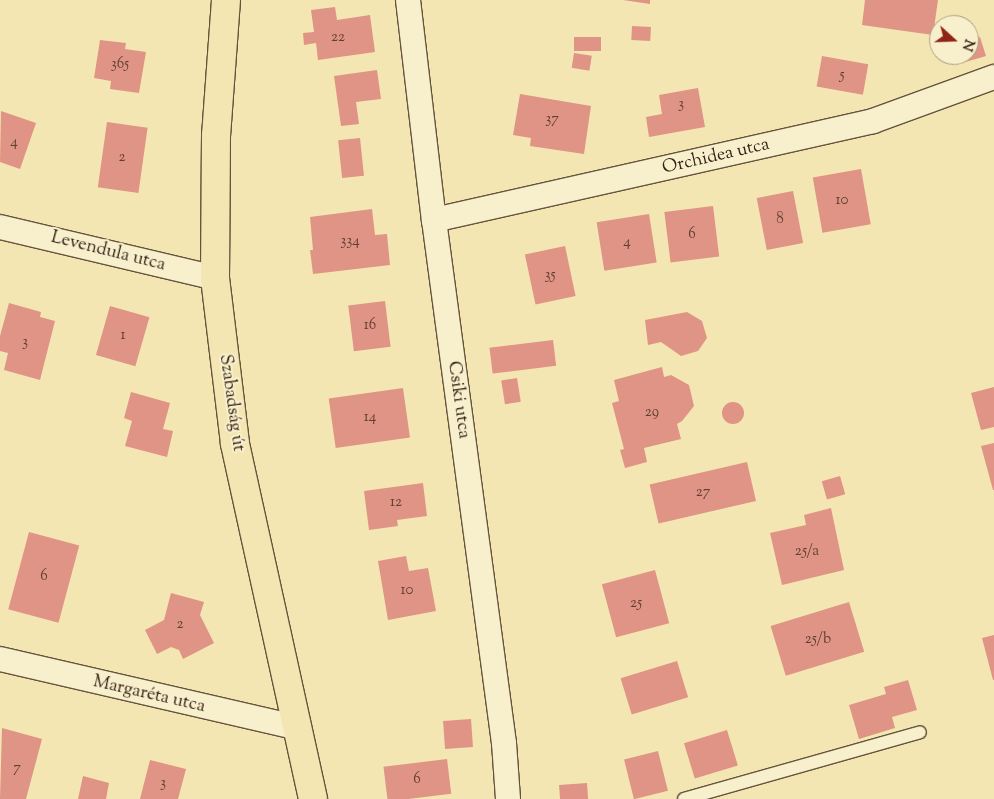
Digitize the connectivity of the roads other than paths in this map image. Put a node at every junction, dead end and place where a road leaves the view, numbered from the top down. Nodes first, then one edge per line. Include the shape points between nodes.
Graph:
1 (226, 0) edge
2 (408, 0) edge
3 (992, 81) edge
4 (434, 220) junction
5 (0, 227) edge
6 (215, 278) junction
7 (0, 660) edge
8 (298, 728) junction
9 (920, 732) dead end
10 (312, 799) edge
11 (508, 799) edge
12 (684, 799) edge

1 - 6 main road, Szabadság út via 216,134
2 - 4 street, Csiki utca
3 - 4 street, Orchidea utca via 873,121
4 - 11 street, Csiki utca via 504,743
5 - 6 street, Levendula utca
6 - 8 main road, Szabadság út via 235,444
7 - 8 street, Margaréta utca
8 - 10 main road, Szabadság út
9 - 12 lane

